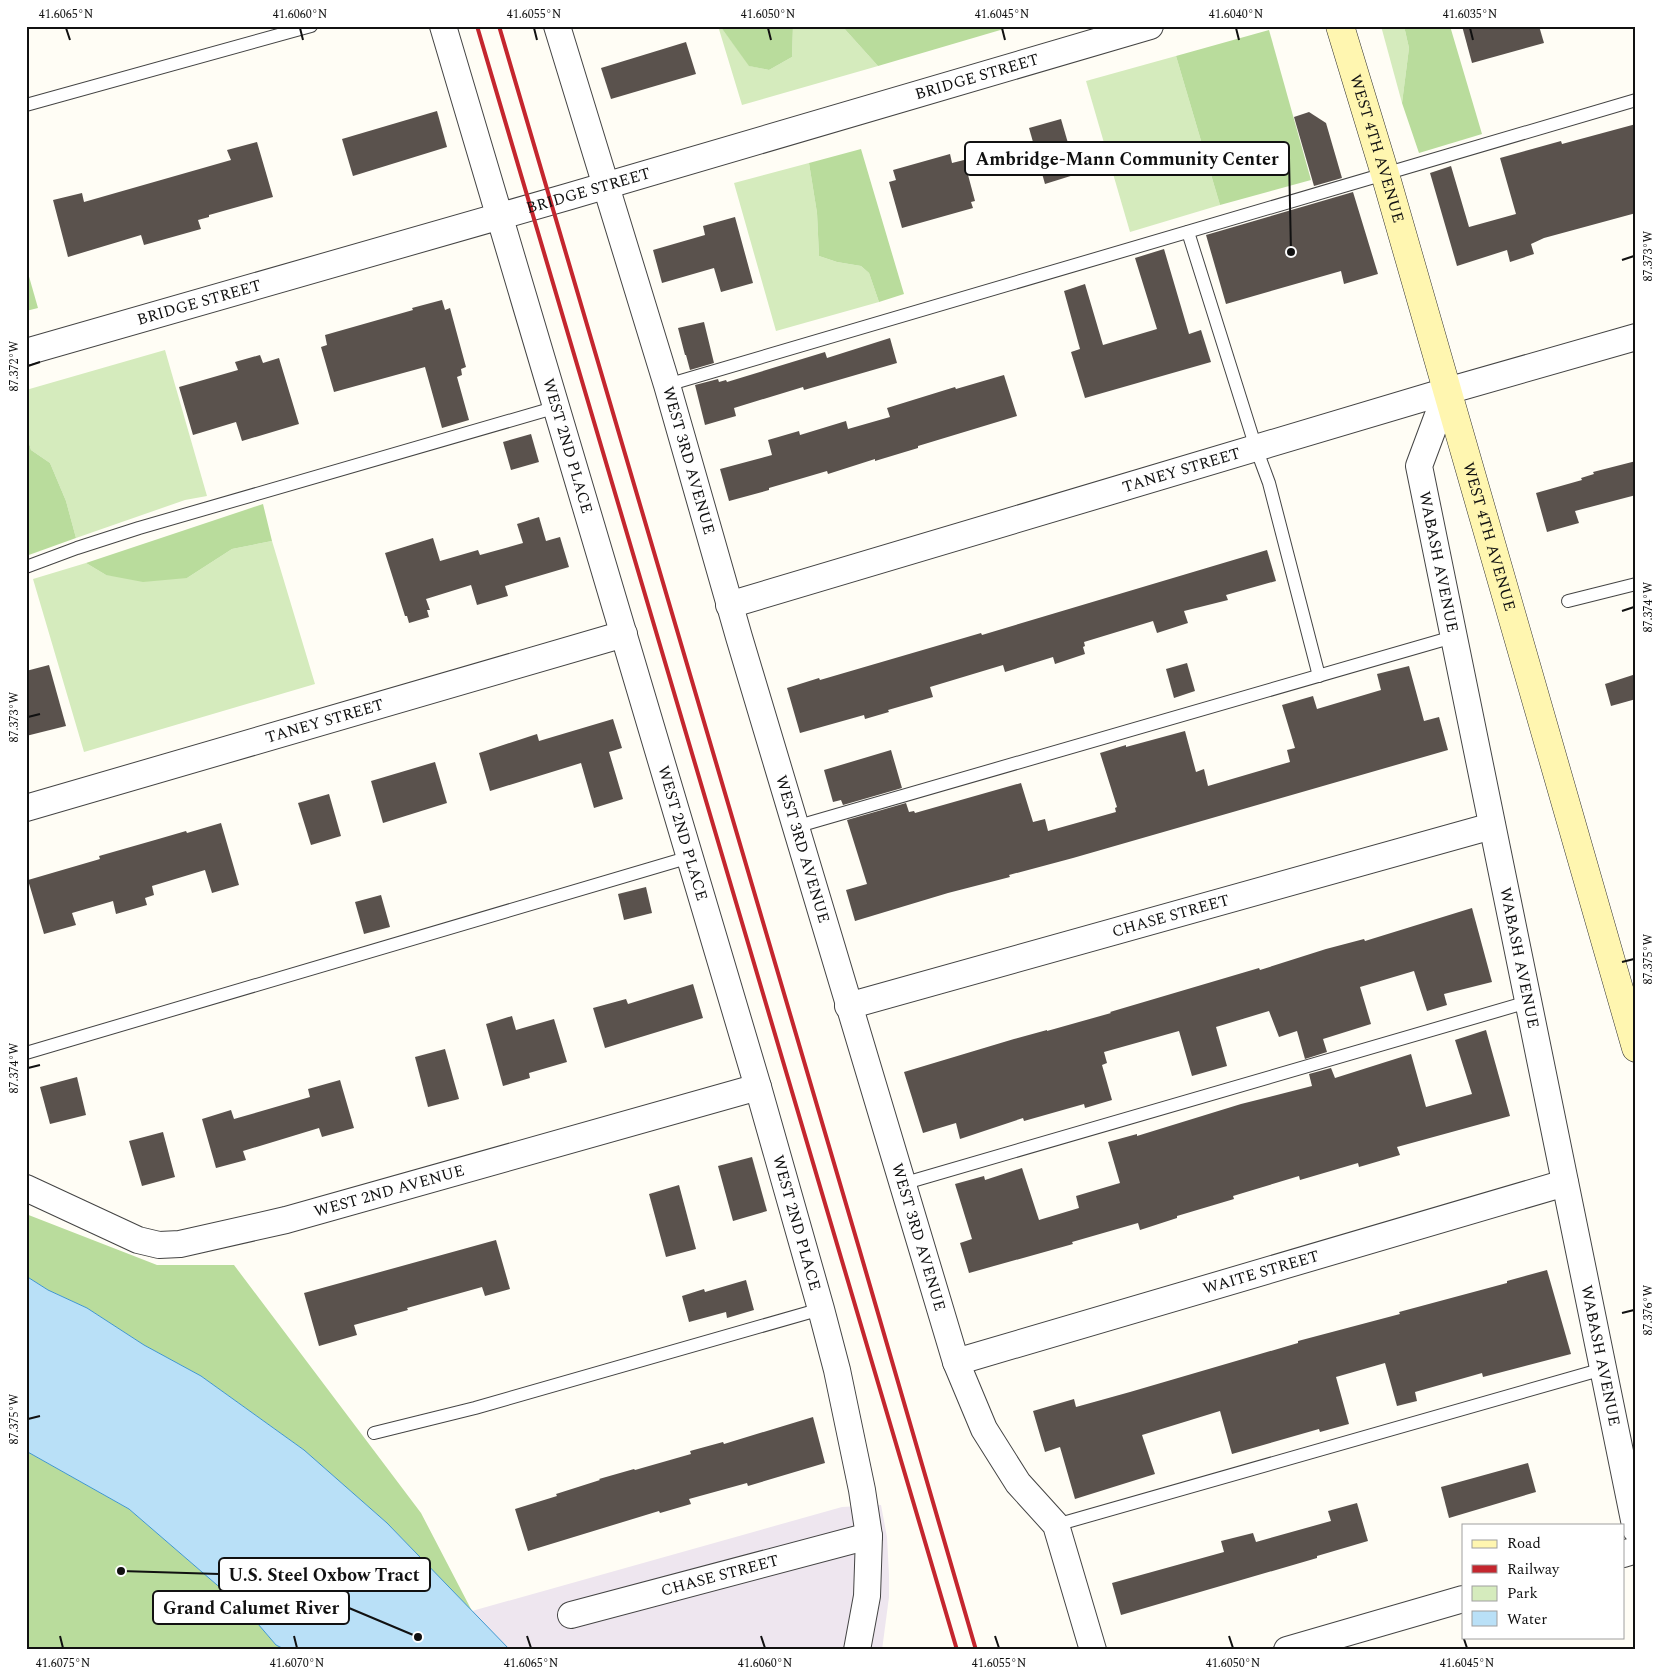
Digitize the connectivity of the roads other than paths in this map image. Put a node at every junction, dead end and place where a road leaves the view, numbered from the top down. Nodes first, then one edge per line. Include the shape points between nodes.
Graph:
1 (311, 26) edge
2 (443, 26) edge
3 (557, 26) edge
4 (1150, 26) edge
5 (1340, 26) edge
6 (1636, 100) edge
7 (26, 105) edge
8 (1385, 174) junction
9 (605, 186) junction
10 (500, 216) junction
11 (1188, 232) junction
12 (1636, 337) edge
13 (26, 352) edge
14 (667, 385) junction
15 (1447, 392) junction
16 (557, 407) junction
17 (1256, 448) junction
18 (26, 567) edge
19 (1636, 584) edge
20 (1568, 601) dead end
21 (730, 605) junction
22 (624, 634) junction
23 (1453, 637) junction
24 (1319, 676) junction
25 (26, 808) edge
26 (1492, 826) junction
27 (795, 827) junction
28 (690, 857) junction
29 (1528, 1002) junction
30 (848, 1006) junction
31 (1636, 1048) edge
32 (26, 1053) edge
33 (758, 1087) junction
34 (1565, 1183) junction
35 (902, 1184) junction
36 (26, 1188) edge
37 (821, 1309) junction
38 (956, 1362) junction
39 (1603, 1369) junction
40 (374, 1433) dead end
41 (1056, 1525) junction
42 (1636, 1530) edge
43 (869, 1536) junction
44 (1636, 1550) edge
45 (1624, 1554) edge
46 (1462, 1600) edge
47 (571, 1615) dead end
48 (857, 1650) edge
49 (1093, 1650) edge
50 (1287, 1650) edge

1 - 7 lane
2 - 10 street, WEST 2ND PLACE
3 - 9 street, WEST 3RD AVENUE
4 - 9 street, BRIDGE STREET
5 - 8 main road, WEST 4TH AVENUE
6 - 8 lane
8 - 11 lane
8 - 15 main road, WEST 4TH AVENUE
9 - 10 street, BRIDGE STREET
9 - 14 street, WEST 3RD AVENUE
10 - 13 street, BRIDGE STREET
10 - 16 street, WEST 2ND PLACE
11 - 14 lane
11 - 17 lane
12 - 15 street, TANEY STREET
14 - 21 street, WEST 3RD AVENUE
15 - 17 street, TANEY STREET
15 - 23 street, WABASH AVENUE via 1418,466
15 - 31 main road, WEST 4TH AVENUE
16 - 18 lane via 139,528
16 - 22 street, WEST 2ND PLACE
17 - 21 street, TANEY STREET
17 - 24 lane
19 - 20 lane
21 - 27 street, WEST 3RD AVENUE
22 - 25 street, TANEY STREET
22 - 28 street, WEST 2ND PLACE
23 - 24 lane
23 - 26 street, WABASH AVENUE
24 - 27 lane
26 - 29 street, WABASH AVENUE
26 - 30 street, CHASE STREET
27 - 30 street, WEST 3RD AVENUE
28 - 32 lane
28 - 33 street, WEST 2ND PLACE
29 - 34 street, WABASH AVENUE
29 - 35 lane
30 - 35 street, WEST 3RD AVENUE
33 - 36 street, WEST 2ND AVENUE via 270,1224 180,1244 159,1245 138,1240
33 - 37 street, WEST 2ND PLACE
34 - 38 street, WAITE STREET
34 - 39 street, WABASH AVENUE
35 - 38 street, WEST 3RD AVENUE
37 - 40 lane via 475,1408
37 - 43 street, WEST 2ND PLACE via 850,1430
38 - 41 street, WEST 3RD AVENUE via 984,1429 1018,1483
39 - 41 lane
39 - 42 street, WABASH AVENUE
41 - 49 street, WEST 3RD AVENUE
43 - 47 street, CHASE STREET
43 - 48 street, WEST 2ND PLACE via 867,1596
44 - 45 street
46 - 50 street

